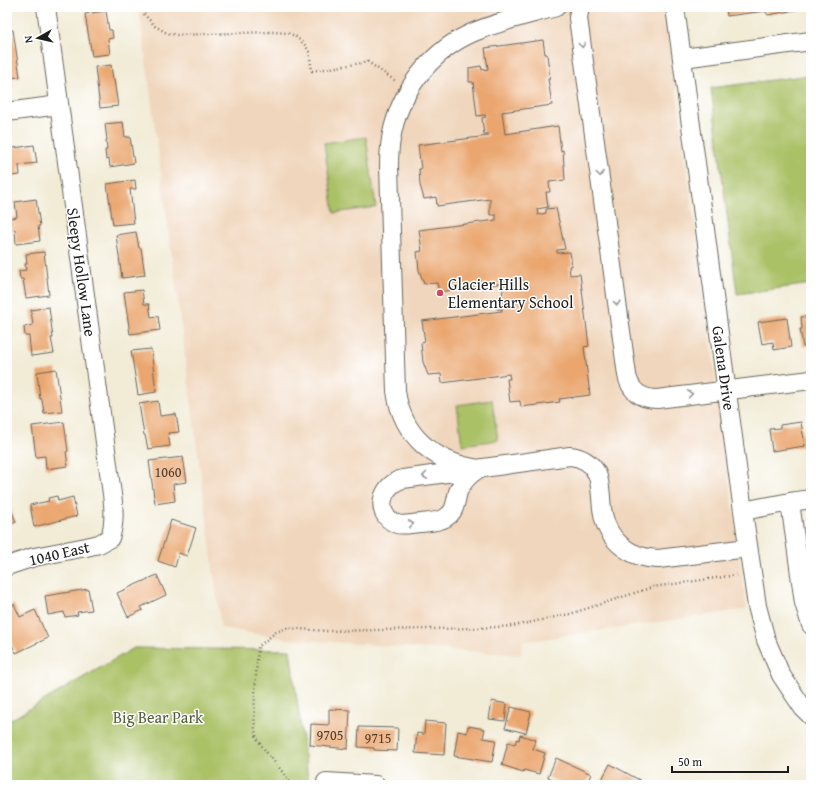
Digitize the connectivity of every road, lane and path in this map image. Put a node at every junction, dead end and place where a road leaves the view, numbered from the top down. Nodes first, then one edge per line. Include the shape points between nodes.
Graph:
1 (46, 7) edge
2 (140, 7) edge
3 (556, 7) edge
4 (580, 7) edge
5 (675, 7) edge
6 (811, 41) edge
7 (682, 58) junction
8 (409, 90) junction
9 (59, 105) junction
10 (7, 112) edge
11 (811, 380) edge
12 (727, 391) junction
13 (478, 469) junction
14 (811, 499) edge
15 (790, 502) junction
16 (743, 511) junction
17 (110, 538) joint
18 (748, 548) junction
19 (7, 566) edge
20 (740, 575) dead end
21 (811, 625) edge
22 (811, 716) edge
23 (326, 782) dead end
24 (291, 785) edge
25 (376, 785) edge

1 - 9 street, Sleepy Hollow Lane
2 - 8 path via 155,26 176,35 288,33 306,46 312,71 368,62
3 - 8 street via 487,27 459,39 428,65
4 -> 12 street via 578,18 628,381 636,393 650,399
5 - 7 street, Galena Drive
6 - 7 street
7 - 12 street, Galena Drive
8 - 13 street via 398,112 389,147 397,402 408,427 428,449 447,461
9 - 10 street
9 - 17 street, Sleepy Hollow Lane via 112,494 114,527
11 - 12 street
12 - 16 street, Galena Drive
13 -> 13 street via 397,480 384,492 384,511 391,520 402,525 443,519 452,513 466,478
13 - 18 street via 576,457 587,462 597,474 606,524 616,541 631,553 644,558 658,559
14 - 15 street
15 - 16 street
15 - 21 street via 804,603
16 - 18 street, Galena Drive
17 - 19 street, 1040 East via 99,544 34,557
18 - 22 street, Galena Drive via 766,640 781,675
20 - 24 path via 653,587 570,614 514,626 327,631 287,628 278,631 258,646 255,730 260,743
23 - 25 street

